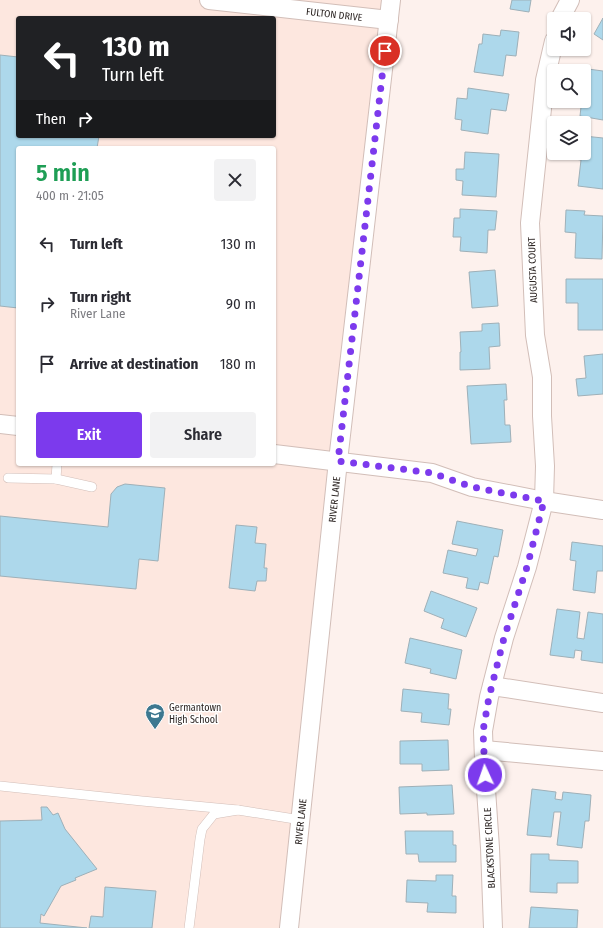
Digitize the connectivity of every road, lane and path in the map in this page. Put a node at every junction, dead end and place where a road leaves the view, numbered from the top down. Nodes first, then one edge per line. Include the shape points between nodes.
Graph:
1 (391, 0) edge
2 (570, 0) edge
3 (220, 1) edge
4 (564, 12) edge
5 (388, 20) junction
6 (551, 56) edge
7 (0, 424) edge
8 (16, 426) edge
9 (276, 454) edge
10 (338, 461) junction
11 (57, 466) edge
12 (8, 478) dead end
13 (56, 479) junction
14 (92, 487) dead end
15 (544, 501) junction
16 (603, 510) edge
17 (492, 686) junction
18 (603, 703) edge
19 (484, 750) junction
20 (603, 761) edge
21 (0, 786) edge
22 (238, 810) junction
23 (301, 820) junction
24 (189, 928) edge
25 (289, 928) edge
26 (493, 928) edge

1 - 5 street, RIVER LANE
2 - 4 street
3 - 5 street, FULTON DRIVE
5 - 10 street, RIVER LANE
6 - 15 street, AUGUSTA COURT via 545,80 530,223 535,334 542,377
7 - 8 street
9 - 10 street
10 - 15 street via 432,473 472,487
10 - 23 street, RIVER LANE
11 - 13 lane
12 - 13 lane
13 - 14 lane
15 - 16 street
15 - 17 street, BLACKSTONE CIRCLE
17 - 18 street
17 - 19 street, BLACKSTONE CIRCLE via 483,731
19 - 20 street
19 - 26 street, BLACKSTONE CIRCLE
21 - 22 lane
22 - 23 lane
22 - 24 lane via 214,814 202,829
23 - 25 street, RIVER LANE

